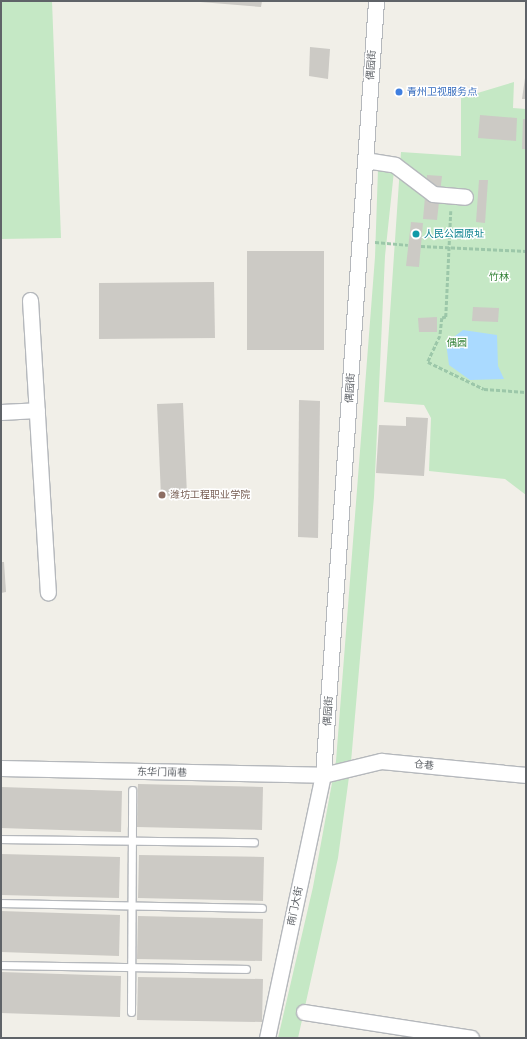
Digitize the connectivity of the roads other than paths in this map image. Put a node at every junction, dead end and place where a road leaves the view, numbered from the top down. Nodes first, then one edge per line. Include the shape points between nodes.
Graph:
1 (376, 1) edge
2 (365, 160) junction
3 (458, 196) road end
4 (30, 300) dead end
5 (37, 410) junction
6 (1, 412) edge
7 (48, 592) dead end
8 (1, 768) edge
9 (323, 775) junction
10 (526, 775) edge
11 (132, 790) dead end
12 (1, 839) edge
13 (132, 840) junction
14 (254, 842) dead end
15 (1, 903) edge
16 (132, 906) junction
17 (262, 908) dead end
18 (1, 965) edge
19 (133, 967) junction
20 (246, 969) dead end
21 (131, 1012) dead end
22 (304, 1012) dead end
23 (267, 1038) edge
24 (471, 1038) edge

1 - 2 street, 偶园街
2 - 3 street via 395,166 433,194
2 - 9 street, 偶园街
4 - 5 street
5 - 6 street
5 - 7 street
8 - 9 street, 东华门南巷
9 - 10 street, 仓巷 via 381,761
9 - 23 street, 南门大街
11 - 13 lane
12 - 13 lane
13 - 14 lane
13 - 16 lane
15 - 16 lane
16 - 17 lane
16 - 19 lane
18 - 19 lane
19 - 20 lane
19 - 21 lane
22 - 24 street

